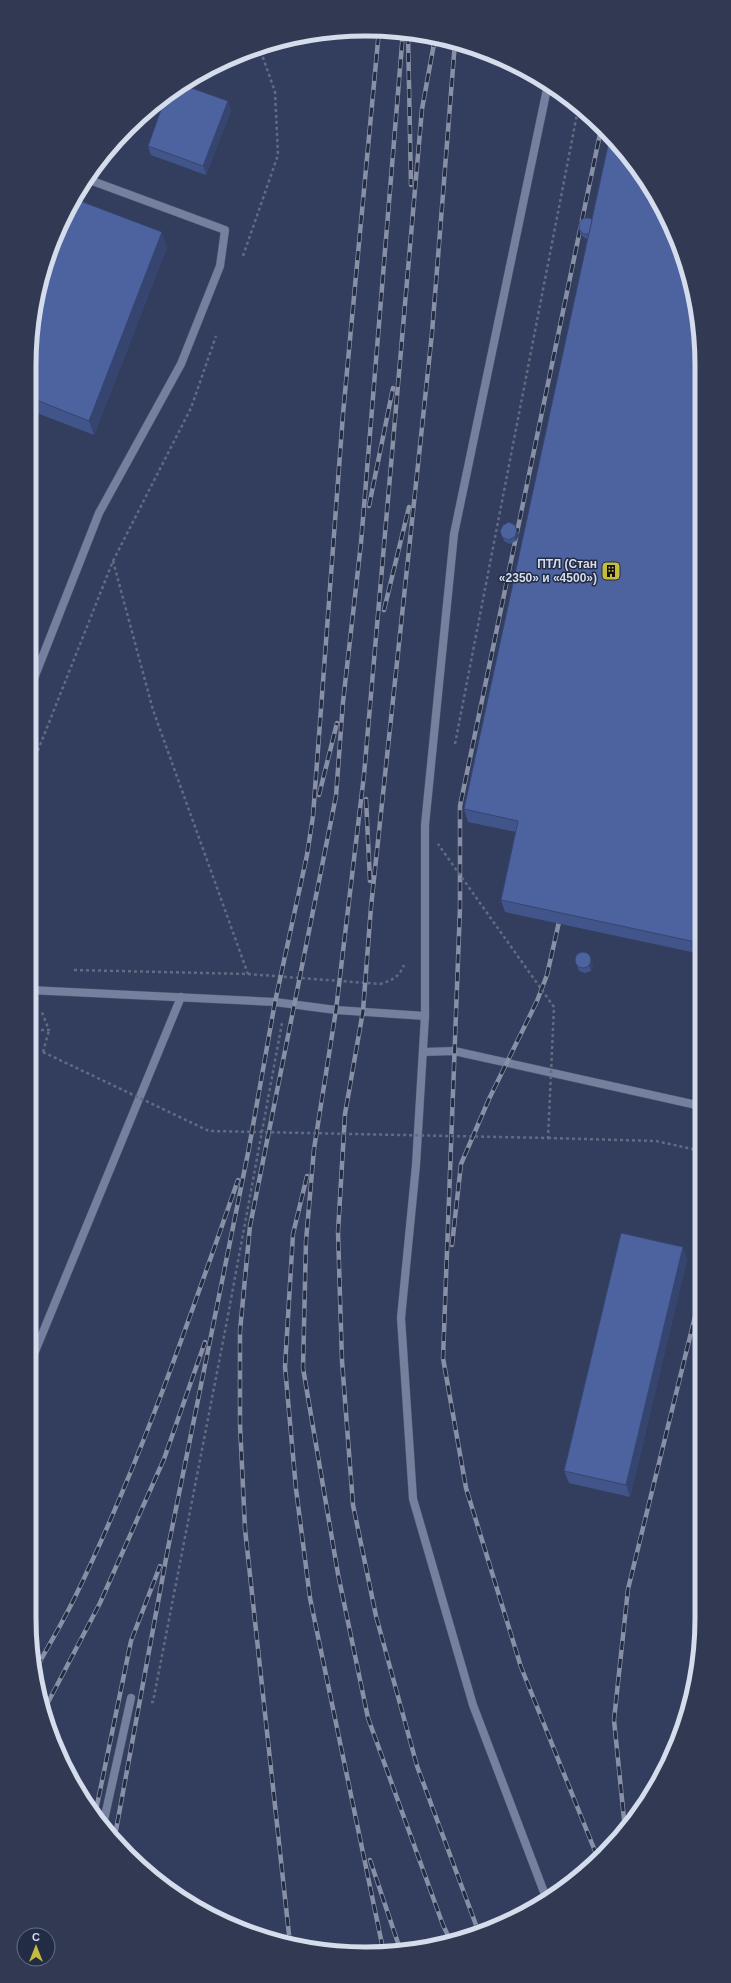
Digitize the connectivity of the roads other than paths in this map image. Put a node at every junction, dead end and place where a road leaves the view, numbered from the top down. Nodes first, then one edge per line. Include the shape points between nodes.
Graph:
1 (547, 91) edge
2 (92, 182) edge
3 (36, 673) edge
4 (36, 990) edge
5 (181, 997) junction
6 (425, 1016) junction
7 (423, 1052) junction
8 (695, 1105) edge
9 (36, 1336) edge
10 (131, 1698) road end
11 (104, 1818) edge
12 (545, 1894) edge

1 - 6 lane via 454,534 425,825
2 - 3 lane via 225,230 220,266 180,364 99,513
4 - 5 lane
5 - 6 lane via 285,1003 336,1010
5 - 9 lane
6 - 7 lane
7 - 8 lane via 454,1051
7 - 12 lane via 416,1165 400,1318 413,1499 473,1705
10 - 11 lane

